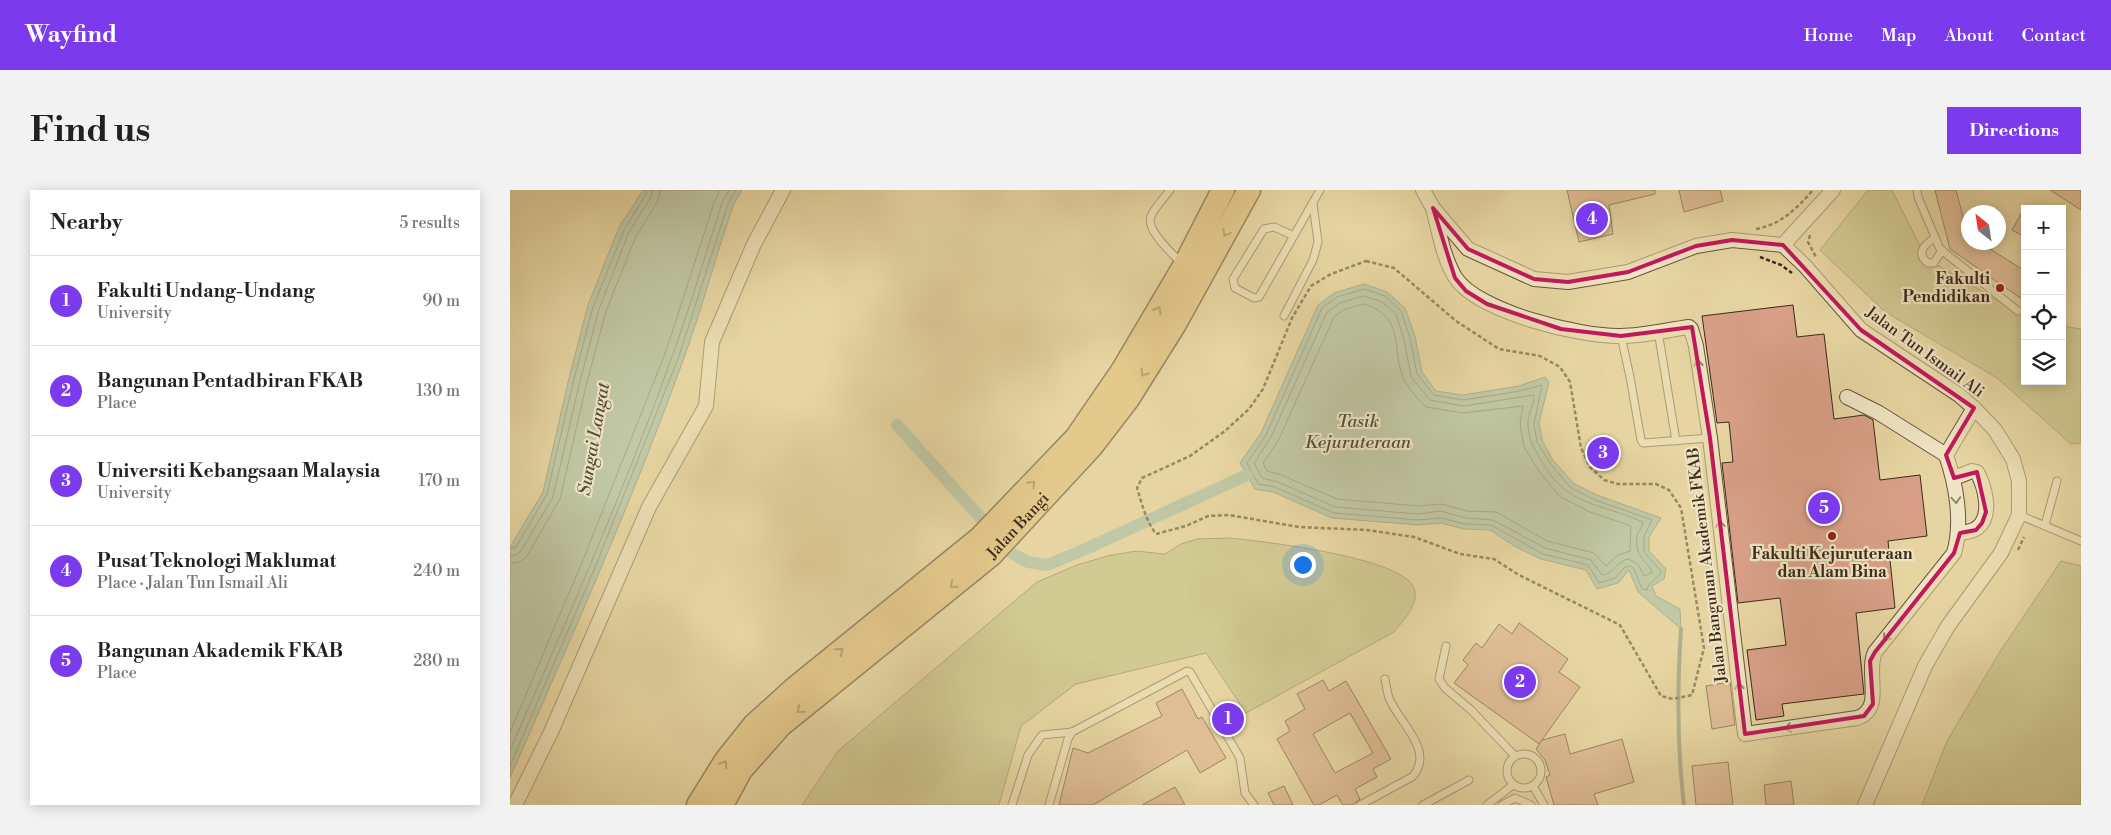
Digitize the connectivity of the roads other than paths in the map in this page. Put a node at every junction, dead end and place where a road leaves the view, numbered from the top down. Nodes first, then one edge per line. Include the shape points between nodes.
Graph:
1 (783, 190) edge
2 (1170, 190) edge
3 (1223, 190) edge
4 (1249, 190) edge
5 (1320, 190) edge
6 (1423, 190) edge
7 (1833, 190) edge
8 (1917, 190) edge
9 (1313, 203) junction
10 (1433, 208) junction
11 (1294, 236) junction
12 (1935, 238) junction
13 (1783, 245) junction
14 (1942, 250) junction
15 (1184, 266) junction
16 (2018, 311) dead end
17 (1284, 316) dead end
18 (1658, 331) junction
19 (1621, 336) junction
20 (1847, 397) dead end
21 (1974, 408) junction
22 (1710, 438) junction
23 (1676, 441) junction
24 (1946, 455) junction
25 (1954, 478) junction
26 (2057, 481) dead end
27 (2023, 516) junction
28 (2045, 525) junction
29 (1006, 526) junction
30 (1958, 534) junction
31 (2081, 540) edge
32 (986, 546) junction
33 (1446, 646) dead end
34 (1385, 678) dead end
35 (1072, 732) junction
36 (1515, 756) junction
37 (1469, 780) dead end
38 (1512, 785) junction
39 (1533, 786) junction
40 (1436, 802) edge
41 (1491, 804) edge
42 (515, 805) edge
43 (698, 805) edge
44 (722, 805) edge
45 (1012, 805) edge
46 (1049, 805) edge
47 (1254, 805) edge
48 (1360, 805) edge
49 (1423, 805) edge
50 (1502, 805) edge
51 (1531, 805) edge
52 (1544, 805) edge
53 (1865, 805) edge

1 - 42 street via 754,244 712,342 706,406 649,507 551,732
2 - 15 lane via 1151,216 1150,224
3 - 15 main road, Jalan Bangi
4 -> 29 main road, Jalan Bangi via 1175,324 1128,400 1091,447
5 - 9 lane
6 - 10 street
7 - 13 street
8 - 12 lane
9 - 11 lane
9 - 17 lane via 1318,242 1314,260
10 - 13 street via 1468,249 1534,279 1568,282 1628,272 1696,246 1732,240
10 - 19 street, Jalan Bangunan Akademik FKAB via 1447,261 1466,291 1487,304 1560,329
11 - 11 lane via 1259,297 1254,298 1235,288 1233,279 1264,229 1274,226
12 - 14 lane
12 - 14 lane via 1921,250 1923,258 1934,263
13 - 21 street, Jalan Tun Ismail Ali via 1861,330
14 - 16 lane
29 -> 15 main road, Jalan Bangi via 1076,438 1122,371
18 - 19 street, Jalan Bangunan Akademik FKAB
22 -> 18 street, Jalan Bangunan Akademik FKAB via 1693,333 1689,327
18 - 23 lane
19 - 23 lane via 1640,440 1646,444
20 - 24 street
21 - 24 street
21 - 27 street, Jalan Tun Ismail Ali via 1995,430 2013,459
22 - 23 lane
30 -> 22 street, Jalan Bangunan Akademik FKAB via 1954,553 1870,661 1872,704 1864,716 1745,734
24 - 25 street, Jalan Bangunan Akademik FKAB
25 -> 30 street, Jalan Bangunan Akademik FKAB
25 - 30 street via 1977,472 1982,482 1986,512 1976,530
26 - 28 lane
27 - 28 lane
27 - 53 street, Jalan Tun Ismail Ali via 2001,553 1948,626 1925,666
28 - 31 lane
29 - 32 main road, Jalan Bangi
43 -> 32 main road, Jalan Bangi via 726,760 754,726 795,688
32 -> 44 main road, Jalan Bangi via 782,725 741,770
33 - 36 lane via 1439,679
34 - 48 lane via 1390,698 1421,752 1421,763 1412,777
35 - 45 lane via 1042,735 1028,755
35 - 46 lane
35 - 47 lane via 1184,671 1190,672 1240,758 1245,793
36 - 38 lane via 1506,770
36 - 39 lane via 1533,756 1539,762 1542,771
37 - 40 lane
38 - 39 lane via 1523,789
38 - 41 lane
39 - 52 lane
40 - 49 lane
50 - 51 lane via 1515,798

